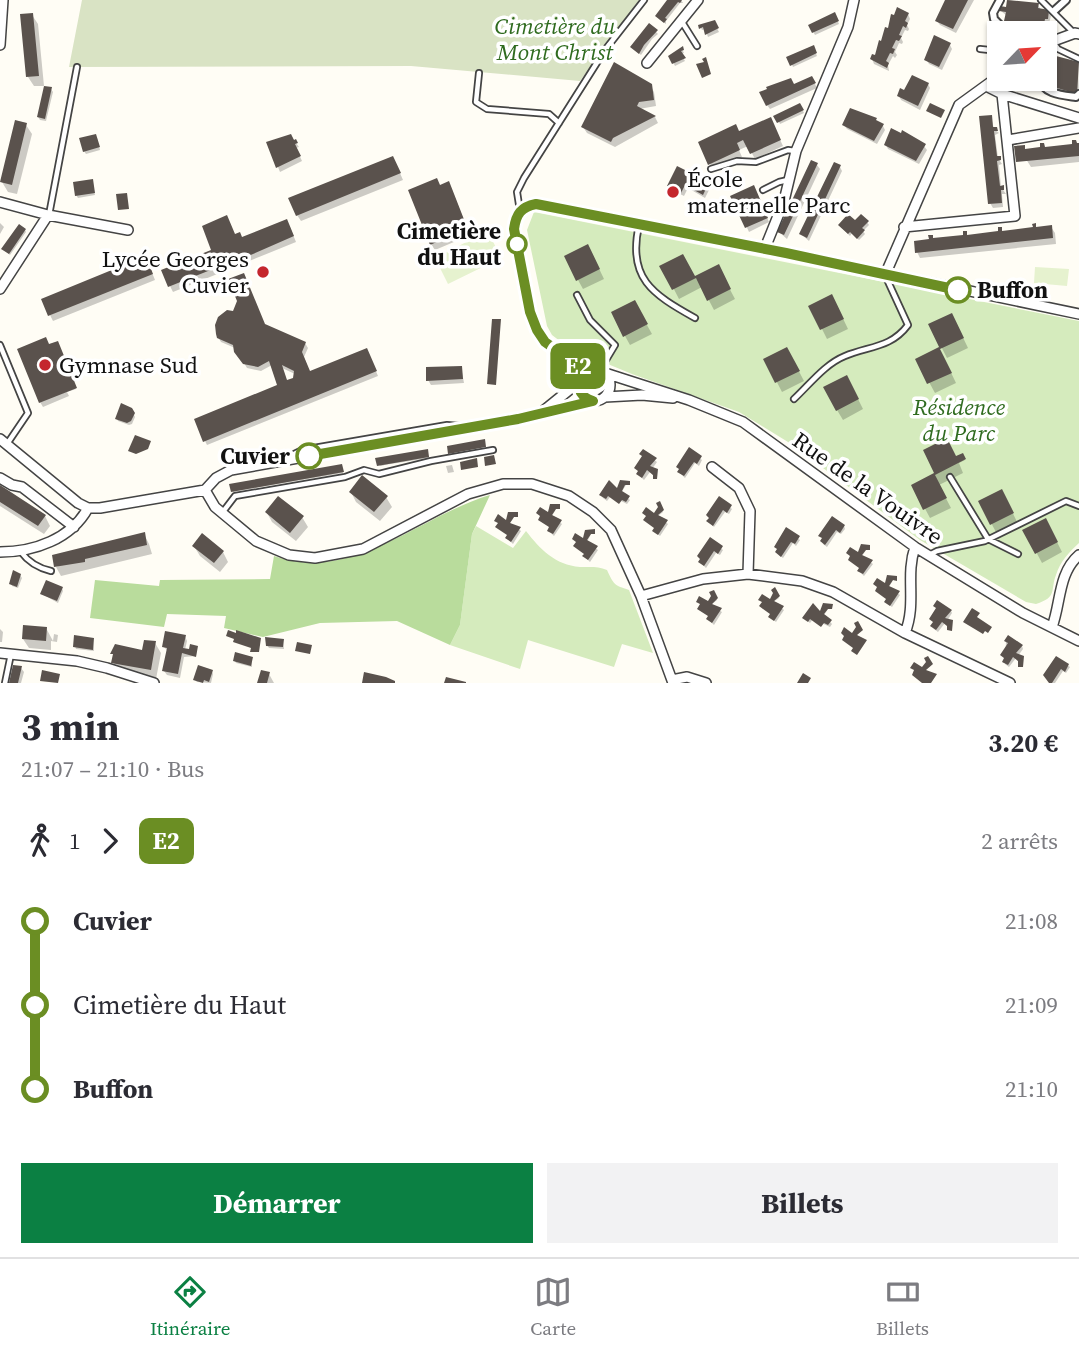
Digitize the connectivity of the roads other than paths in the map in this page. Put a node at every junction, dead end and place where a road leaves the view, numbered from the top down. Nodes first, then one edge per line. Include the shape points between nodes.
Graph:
1 (3, 0) edge
2 (644, 0) edge
3 (698, 0) edge
4 (853, 0) edge
5 (1000, 0) edge
6 (1041, 0) edge
7 (1066, 0) edge
8 (1054, 11) junction
9 (682, 21) junction
10 (996, 21) edge
11 (1077, 34) edge
12 (1057, 40) edge
13 (0, 45) edge
14 (697, 46) dead end
15 (1057, 48) edge
16 (980, 49) dead end
17 (987, 50) edge
18 (1079, 59) edge
19 (647, 63) dead end
20 (77, 67) dead end
21 (478, 73) dead end
22 (986, 86) joint
23 (1051, 91) edge
24 (1002, 94) junction
25 (1079, 94) edge
26 (1079, 118) edge
27 (559, 123) junction
28 (1079, 128) edge
29 (1008, 140) junction
30 (796, 151) junction
31 (710, 169) dead end
32 (789, 180) junction
33 (763, 190) dead end
34 (0, 202) edge
35 (520, 211) junction
36 (48, 215) junction
37 (639, 225) junction
38 (904, 227) junction
39 (128, 230) dead end
40 (765, 248) junction
41 (885, 275) junction
42 (0, 289) edge
43 (577, 295) dead end
44 (1079, 314) edge
45 (695, 317) dead end
46 (0, 345) edge
47 (586, 371) junction
48 (602, 371) junction
49 (579, 382) junction
50 (605, 397) junction
51 (794, 399) dead end
52 (689, 400) junction
53 (593, 401) junction
54 (537, 415) junction
55 (3, 442) edge
56 (493, 450) dead end
57 (712, 467) dead end
58 (950, 477) dead end
59 (0, 478) edge
60 (205, 490) junction
61 (1079, 506) edge
62 (88, 508) junction
63 (222, 513) junction
64 (74, 527) junction
65 (988, 539) junction
66 (915, 547) junction
67 (20, 551) junction
68 (0, 552) edge
69 (1018, 554) dead end
70 (929, 555) junction
71 (1079, 555) edge
72 (51, 571) dead end
73 (748, 574) junction
74 (640, 596) junction
75 (1052, 627) junction
76 (905, 633) junction
77 (1079, 641) edge
78 (0, 653) edge
79 (10, 654) junction
80 (130, 679) edge
81 (673, 682) edge
82 (5, 683) edge
83 (154, 683) edge
84 (706, 683) edge
85 (1010, 683) edge

1 - 13 street
2 - 27 lane via 605,50
3 - 9 street
4 - 30 street via 848,27
5 - 10 street via 993,13
6 - 8 lane
7 - 8 street
8 - 11 lane
9 - 14 lane
9 - 19 street
11 - 12 street
15 - 18 lane
16 - 17 lane
20 - 36 lane
21 - 27 lane via 477,102 487,109 549,114
22 - 24 street
22 - 38 street via 959,105
23 - 25 street
24 - 26 street
24 - 29 street
27 - 35 lane via 517,192
28 - 29 street
29 - 38 street via 1015,216
30 - 31 lane via 756,163 737,161
30 - 32 street
32 - 33 lane
32 - 40 street
34 - 36 street
35 - 37 street via 536,204
35 - 47 street via 514,229 537,330 545,342
36 - 39 street
36 - 42 street
37 - 40 street
37 - 45 lane via 636,262 649,288
38 - 41 street
40 - 41 street
41 - 44 street
41 - 51 lane via 908,325 891,342 845,356
43 - 48 lane via 590,320 615,345
46 - 55 lane via 29,413
47 - 48 street
47 - 49 street
48 - 50 street via 610,385
48 - 52 street, Rue de la Vouivre
49 - 53 street via 583,397
49 - 54 street
50 - 52 street, Rue de la Vouivre
50 - 53 street
52 - 66 street, Rue de la Vouivre via 743,422
53 - 54 street
54 - 60 street via 231,470
55 - 62 street
56 - 63 lane via 379,474 364,470 235,496
57 - 73 street via 738,488 750,511
58 - 65 lane
59 - 64 street via 22,487
60 - 62 street
60 - 63 street
61 - 65 lane via 1066,501
62 - 64 street
63 - 74 street via 256,541 289,555 315,558 363,549 468,494 503,484 532,484 569,496 611,530
64 - 67 street
65 - 69 lane
65 - 70 lane
66 - 70 street, Rue de la Vouivre
66 - 76 street via 910,563 912,618
67 - 68 street
67 - 72 lane via 39,568
70 - 75 street, Rue de la Vouivre
71 - 75 street via 1063,576
73 - 74 street via 704,579
73 - 76 street via 822,588
74 - 81 street
75 - 77 street, Rue de la Vouivre
76 - 85 street
78 - 79 street
79 - 80 street via 77,661
79 - 82 lane
80 - 83 street
81 - 84 street via 687,677

